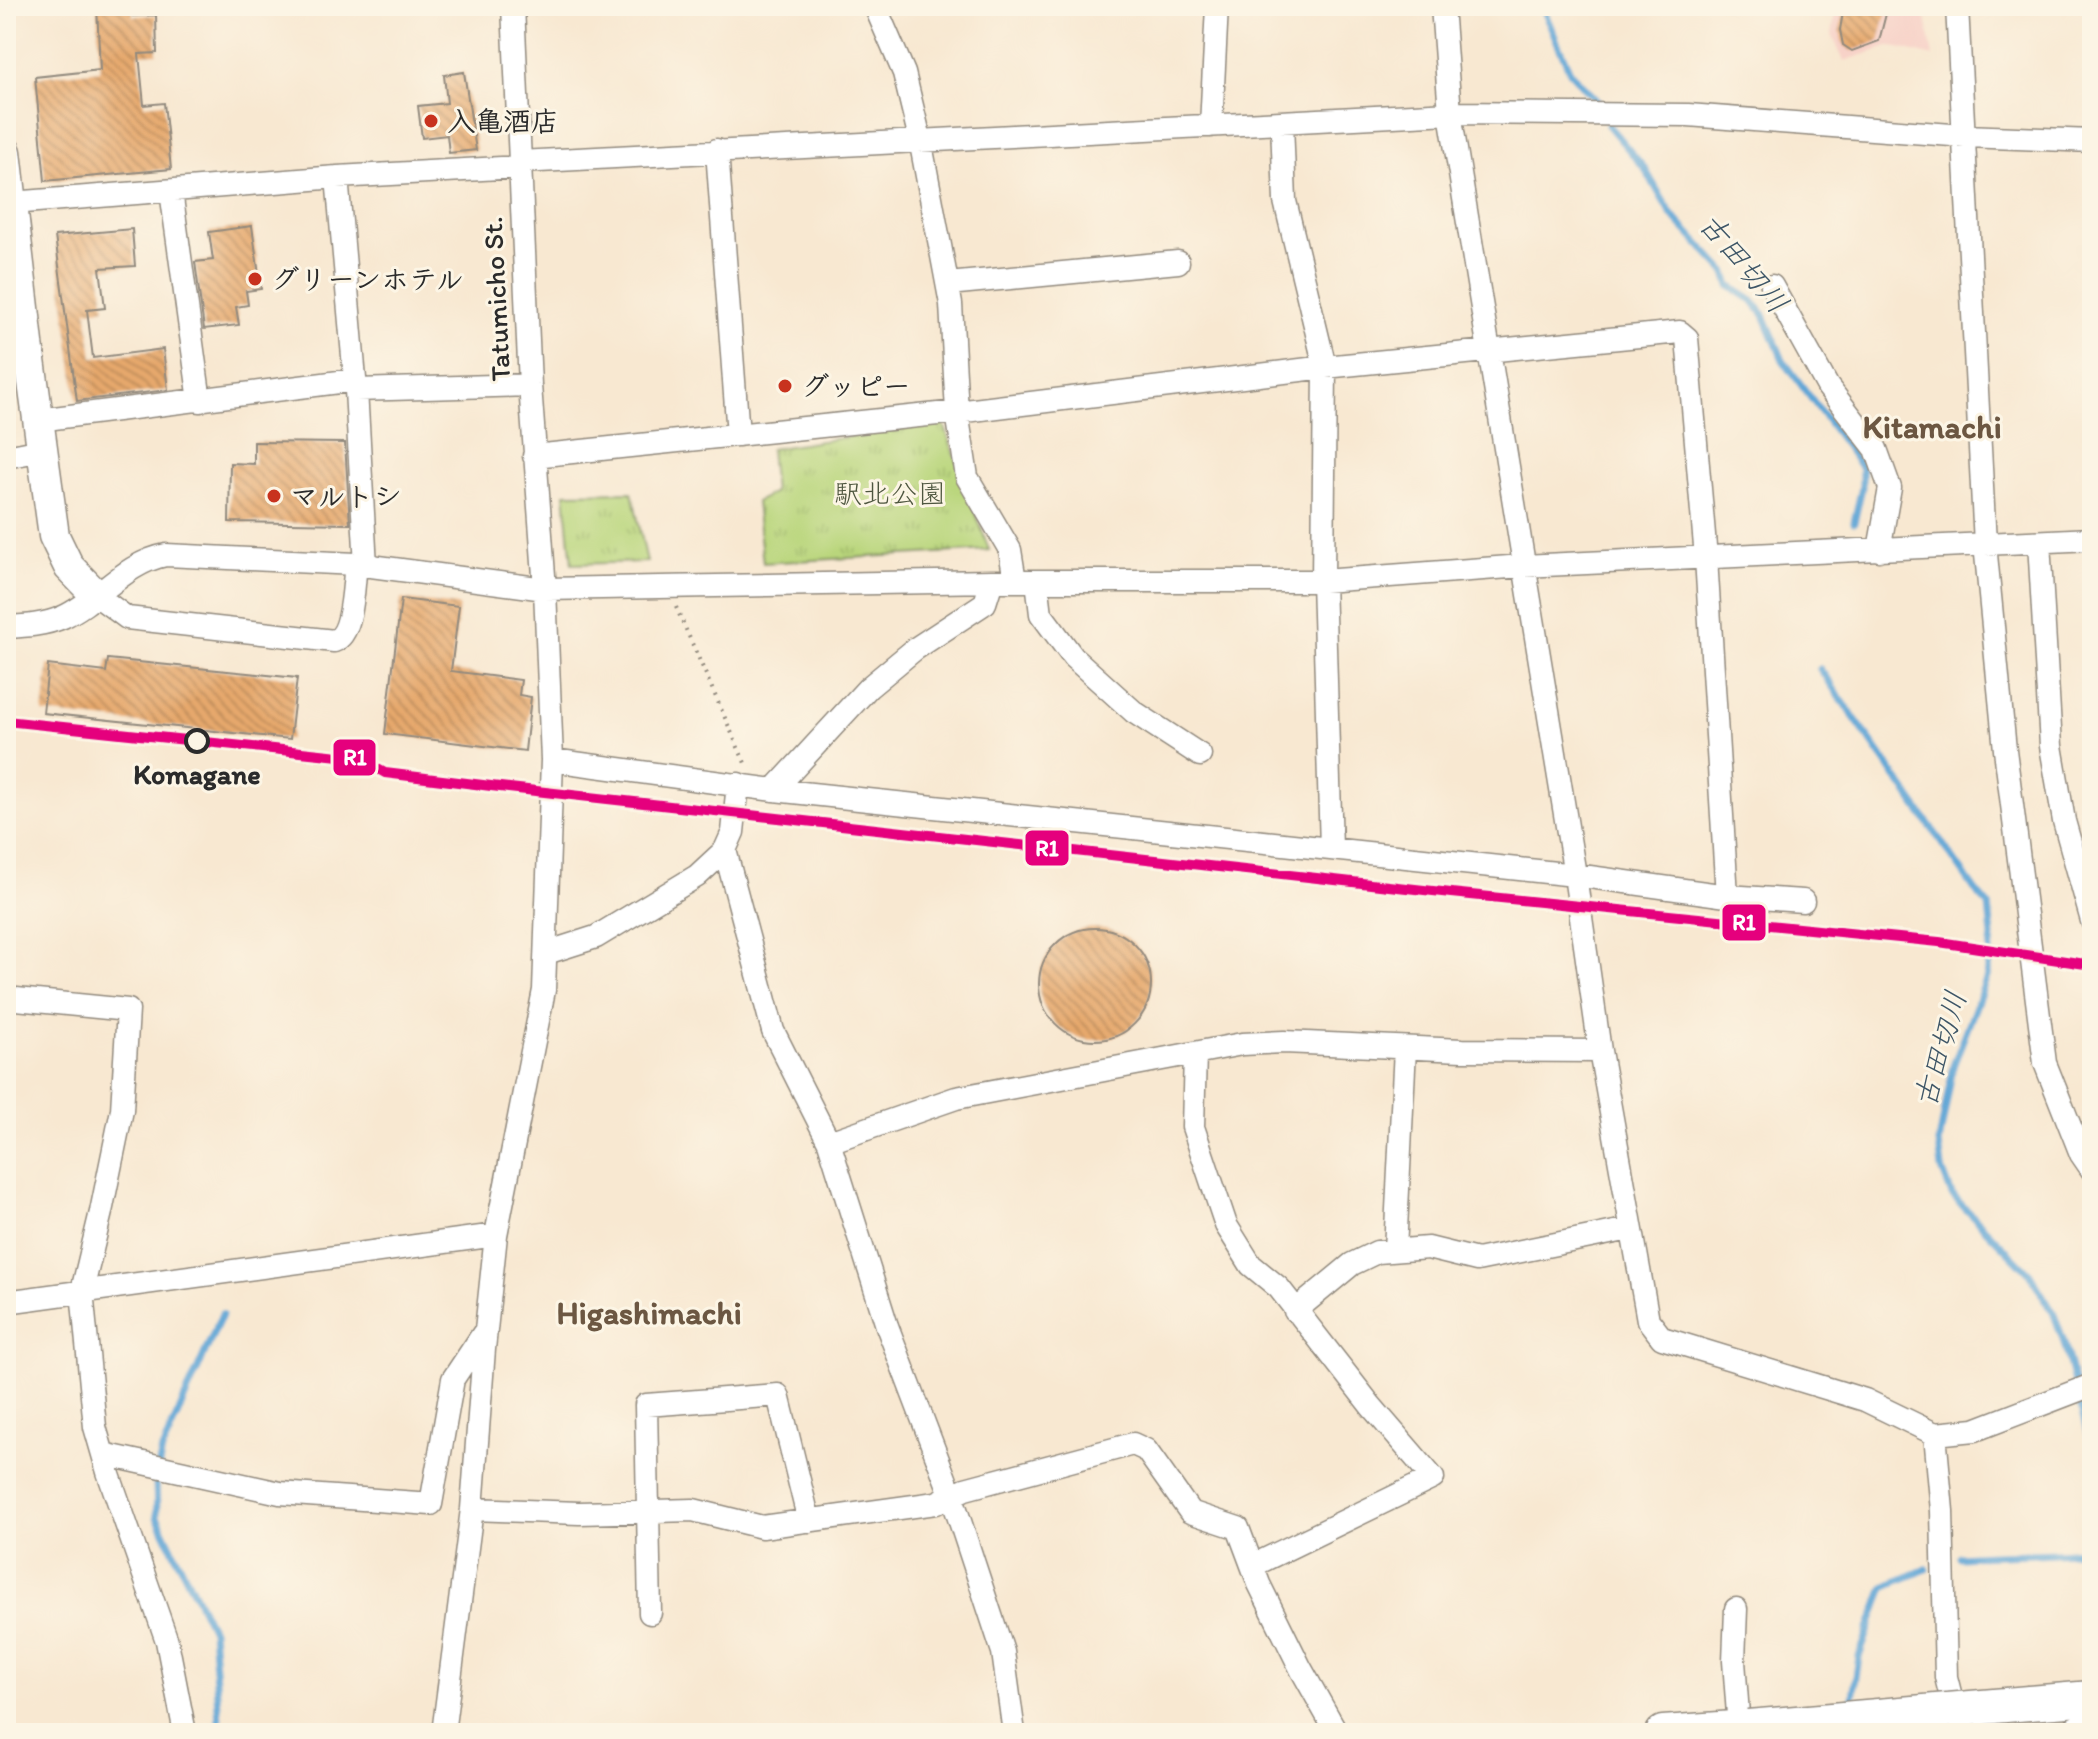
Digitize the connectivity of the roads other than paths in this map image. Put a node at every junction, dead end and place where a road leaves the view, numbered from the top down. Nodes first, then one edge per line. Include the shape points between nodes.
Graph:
1 (513, 6) edge
2 (875, 6) edge
3 (1217, 6) edge
4 (1442, 6) edge
5 (1957, 6) edge
6 (1450, 113) junction
7 (1282, 123) junction
8 (1211, 126) junction
9 (1965, 136) junction
10 (920, 139) junction
11 (2092, 141) edge
12 (717, 150) junction
13 (6, 152) edge
14 (520, 164) junction
15 (337, 177) junction
16 (171, 191) junction
17 (12, 203) junction
18 (1178, 262) dead end
19 (948, 284) junction
20 (1772, 286) dead end
21 (1488, 352) junction
22 (18, 361) edge
23 (1325, 367) junction
24 (356, 385) junction
25 (530, 385) junction
26 (200, 401) junction
27 (957, 412) junction
28 (38, 420) junction
29 (738, 435) junction
30 (42, 450) junction
31 (534, 456) junction
32 (6, 457) edge
33 (2092, 539) edge
34 (2039, 542) junction
35 (1985, 544) junction
36 (1879, 550) junction
37 (1706, 558) junction
38 (361, 565) junction
39 (1523, 566) junction
40 (992, 581) junction
41 (1026, 581) junction
42 (1323, 581) junction
43 (545, 589) junction
44 (96, 595) junction
45 (6, 627) edge
46 (1200, 755) dead end
47 (552, 760) junction
48 (756, 787) junction
49 (1331, 848) junction
50 (725, 850) junction
51 (1575, 875) junction
52 (1727, 896) junction
53 (1803, 901) dead end
54 (2092, 921) edge
55 (546, 953) junction
56 (6, 998) edge
57 (1405, 1048) junction
58 (1600, 1051) junction
59 (1195, 1053) junction
60 (829, 1142) junction
61 (2092, 1170) edge
62 (1630, 1229) junction
63 (496, 1235) junction
64 (1395, 1250) junction
65 (82, 1291) junction
66 (6, 1302) edge
67 (1295, 1311) junction
68 (486, 1330) junction
69 (2092, 1385) edge
70 (1935, 1434) junction
71 (103, 1454) junction
72 (951, 1494) junction
73 (472, 1509) junction
74 (648, 1511) junction
75 (809, 1521) junction
76 (1254, 1565) junction
77 (1736, 1609) dead end
78 (650, 1613) dead end
79 (2092, 1698) edge
80 (1744, 1727) junction
81 (2092, 1732) edge
82 (185, 1733) edge
83 (443, 1733) edge
84 (1014, 1733) edge
85 (1337, 1733) edge
86 (1663, 1733) edge
87 (1672, 1733) edge
88 (1960, 1733) edge
89 (2078, 1733) edge

1 - 14 street, Tatumicho St.
2 - 10 street via 904,73
3 - 8 street
4 - 6 street
5 - 9 street
6 - 7 street
6 - 9 street via 1688,115
6 - 21 street
7 - 8 street
7 - 23 street via 1285,201
8 - 10 street
9 - 11 street
9 - 35 street
10 - 12 street
10 - 19 street
12 - 14 street
12 - 29 street
13 - 17 main road
14 - 15 street
14 - 25 street, Tatumicho St.
15 - 16 street
15 - 24 street
16 - 17 street
16 - 26 street
17 - 22 main road
18 - 19 street
19 - 27 street
20 - 36 street via 1828,387 1876,449 1890,488
21 - 23 street
21 - 37 street via 1680,332 1687,338
21 - 39 street
22 - 28 main road
23 - 27 street
23 - 42 street
24 - 25 street
24 - 26 street
24 - 38 street
25 - 31 street, Tatumicho St.
26 - 28 street
27 - 29 street
27 - 41 street via 967,477
28 - 30 main road
29 - 31 street
30 - 32 street
30 - 44 main road via 54,536 69,567
31 - 43 street, Tatumicho St.
33 - 34 street
34 - 35 street
34 - 54 street via 2051,746 2064,821
35 - 36 street
35 - 61 street via 2045,1063
36 - 37 street
37 - 39 street
37 - 52 street
38 - 43 street
38 - 44 street via 166,555 132,567
38 - 44 street via 347,630 334,641 127,618
39 - 42 street
39 - 51 street
40 - 41 street
40 - 43 street
40 - 48 street via 985,603 915,649
41 - 42 street
41 - 46 street via 1041,614 1073,657 1134,712
42 - 49 street
43 - 47 street, Tatumicho St.
44 - 45 street via 61,618
47 - 48 street
47 - 55 street, Tatumicho St.
48 - 49 street
48 - 50 street
49 - 51 street
50 - 55 street via 672,893 596,937
50 - 60 street via 773,1031
51 - 52 street
51 - 58 street
52 - 53 street
55 - 63 street, Tatumicho St. via 544,990
56 - 65 street via 128,1010 122,1110
57 - 58 street
57 - 59 street via 1284,1042
57 - 64 street
58 - 62 street
59 - 60 street via 956,1098
59 - 67 street via 1193,1127 1226,1225 1251,1265 1279,1288
60 - 72 street via 887,1326
62 - 64 street via 1477,1260 1428,1248
62 - 70 street via 1648,1320 1662,1338 1865,1400
63 - 65 street
63 - 68 street, Tatumicho St.
64 - 67 street via 1352,1264
65 - 66 street
65 - 71 street via 95,1427
67 - 76 street via 1433,1478
68 - 71 street via 453,1379 431,1504 280,1493
68 - 73 street, Tatumicho St.
69 - 70 street via 1975,1430
70 - 88 street via 1946,1677
71 - 82 street via 167,1641
72 - 75 street via 936,1503
72 - 76 street via 1133,1444 1146,1450 1190,1512 1238,1528
72 - 84 street via 1003,1652
73 - 74 street
73 - 83 street, Tatumicho St.
74 - 75 street via 693,1510 762,1527
74 - 75 street via 646,1405 778,1395
74 - 78 street
76 - 85 street
77 - 80 street via 1734,1661
79 - 80 highway, bridge
80 - 87 highway
81 - 89 highway
86 - 87 highway

